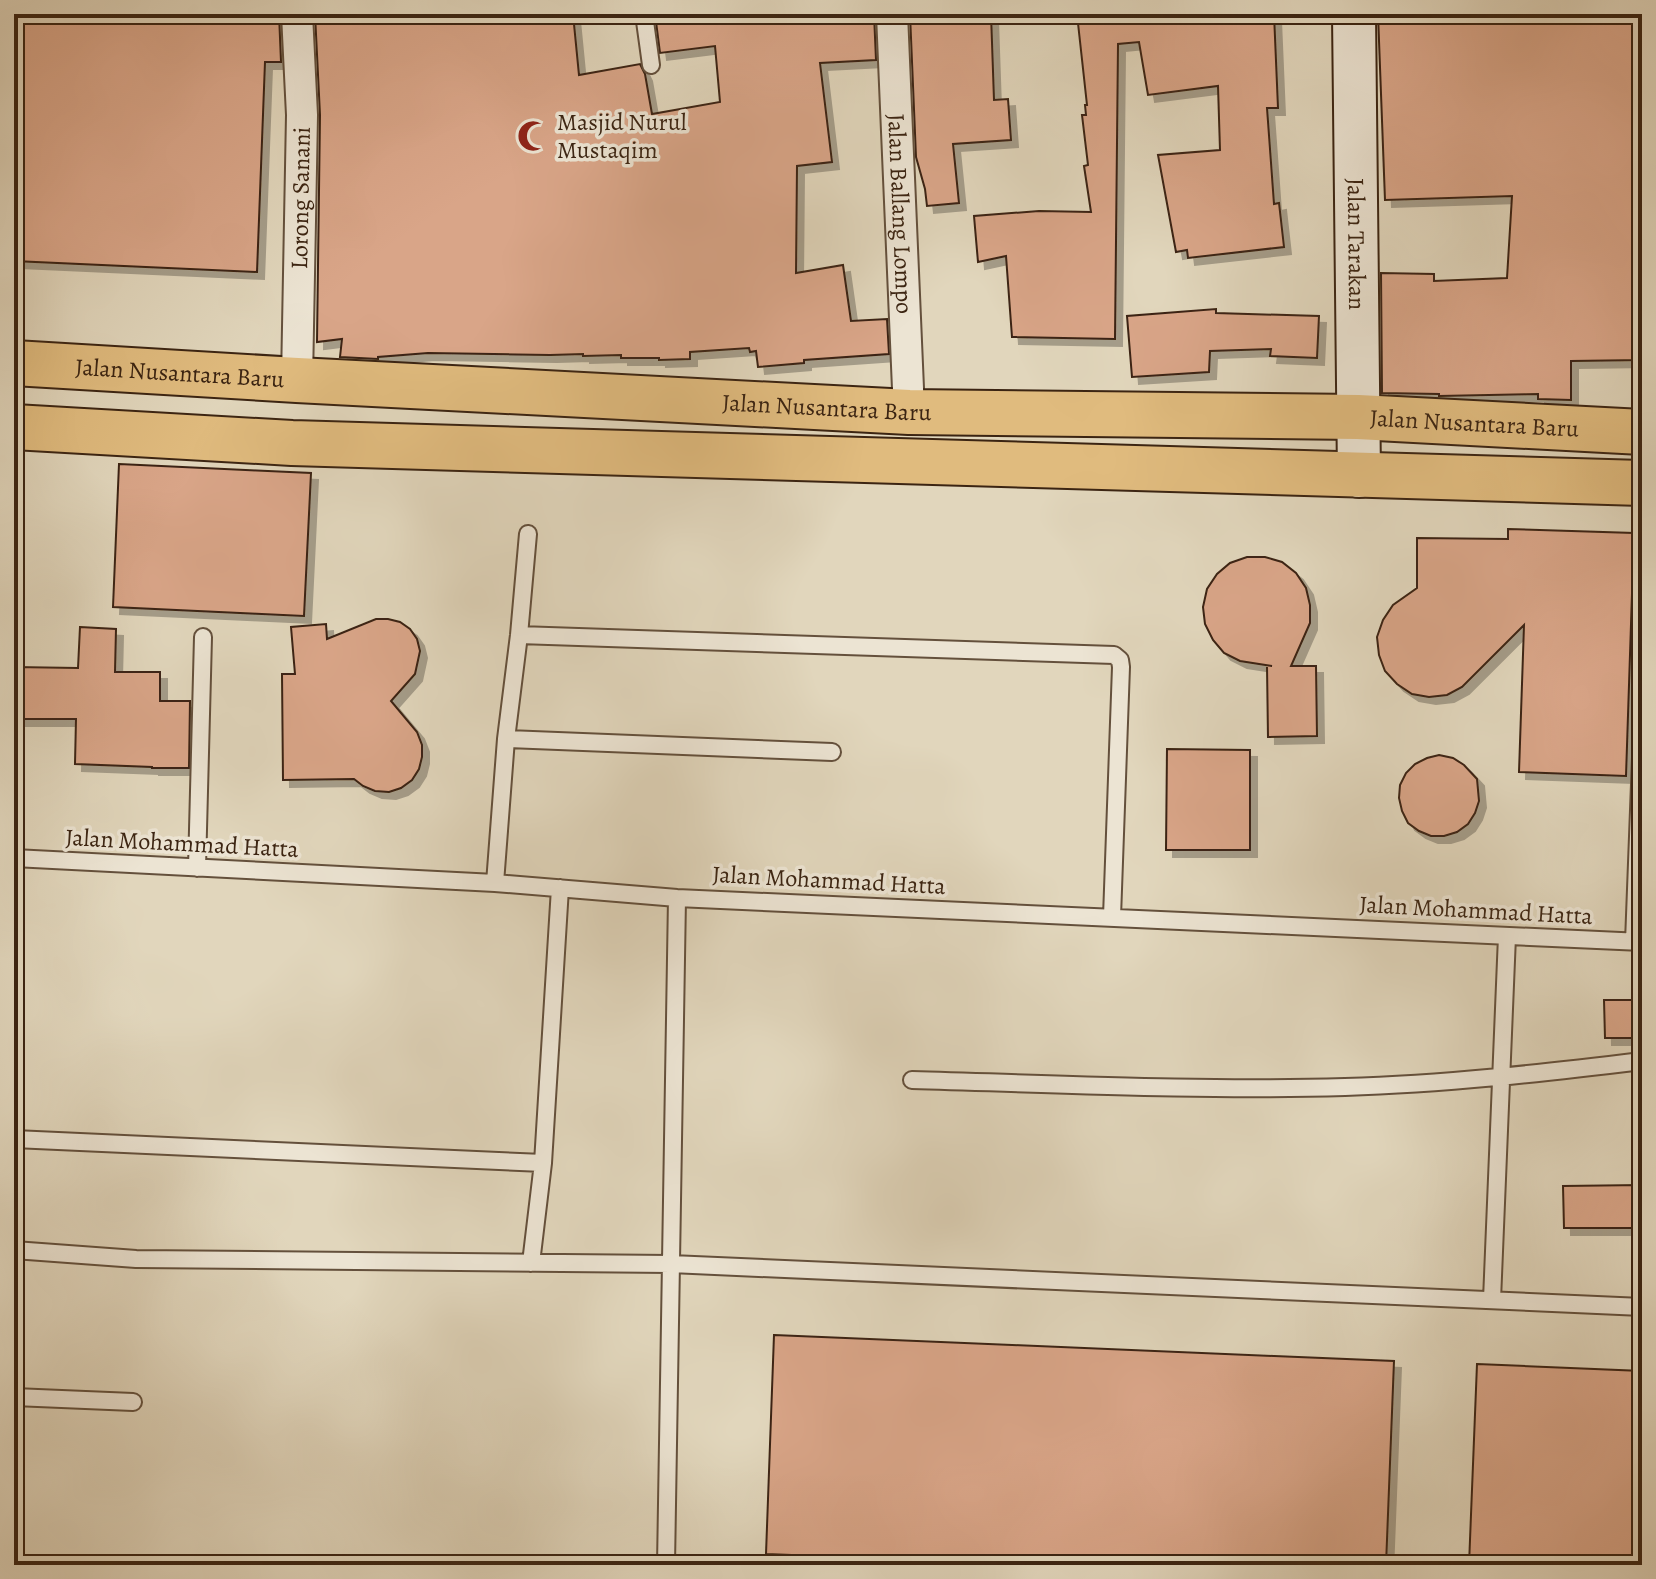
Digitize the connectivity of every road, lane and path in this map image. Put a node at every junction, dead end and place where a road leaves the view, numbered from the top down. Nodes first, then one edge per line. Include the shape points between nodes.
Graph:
1 (297, 14) edge
2 (644, 14) edge
3 (892, 14) edge
4 (1354, 14) edge
5 (651, 65) dead end
6 (14, 363) edge
7 (297, 380) junction
8 (909, 412) junction
9 (1358, 417) junction
10 (14, 427) edge
11 (1642, 432) edge
12 (1359, 476) junction
13 (1642, 483) edge
14 (528, 534) dead end
15 (519, 635) junction
16 (203, 637) dead end
17 (1642, 731) edge
18 (506, 739) junction
19 (832, 752) dead end
20 (14, 858) edge
21 (197, 868) junction
22 (495, 883) junction
23 (560, 888) junction
24 (677, 898) junction
25 (1112, 917) junction
26 (1507, 936) junction
27 (1638, 942) edge
28 (1642, 1061) edge
29 (1501, 1077) junction
30 (912, 1080) dead end
31 (14, 1139) edge
32 (543, 1163) junction
33 (14, 1250) edge
34 (531, 1263) junction
35 (671, 1264) junction
36 (1492, 1300) junction
37 (1642, 1307) edge
38 (14, 1397) edge
39 (133, 1402) dead end
40 (666, 1565) edge

1 - 7 street, Lorong Sanani via 302,115
2 - 5 lane
3 - 8 street, Jalan Ballang Lompo
4 - 9 main road, Jalan Tarakan
6 - 7 highway, Jalan Nusantara Baru
7 - 8 highway, Jalan Nusantara Baru
8 - 9 highway, Jalan Nusantara Baru
9 - 11 highway, Jalan Nusantara Baru
9 - 12 main road, Jalan Tarakan
10 - 12 highway, Jalan Nusantara Baru via 292,443
12 - 13 highway, Jalan Nusantara Baru
14 - 15 lane
15 - 18 lane
15 - 25 lane via 1114,655 1121,667
16 - 21 lane
17 - 27 lane
18 - 19 lane
18 - 22 lane
20 - 21 lane, Jalan Mohammad Hatta
21 - 22 lane, Jalan Mohammad Hatta
22 - 23 lane, Jalan Mohammad Hatta
23 - 24 lane, Jalan Mohammad Hatta
23 - 32 lane
24 - 25 lane, Jalan Mohammad Hatta
24 - 35 lane
25 - 26 lane, Jalan Mohammad Hatta
26 - 27 lane, Jalan Mohammad Hatta
26 - 29 lane
28 - 29 lane
29 - 30 lane via 1346,1087 1213,1088
29 - 36 lane
31 - 32 lane
32 - 34 lane
33 - 34 lane via 136,1259
34 - 35 lane
35 - 36 lane
35 - 40 lane
36 - 37 lane
38 - 39 lane

